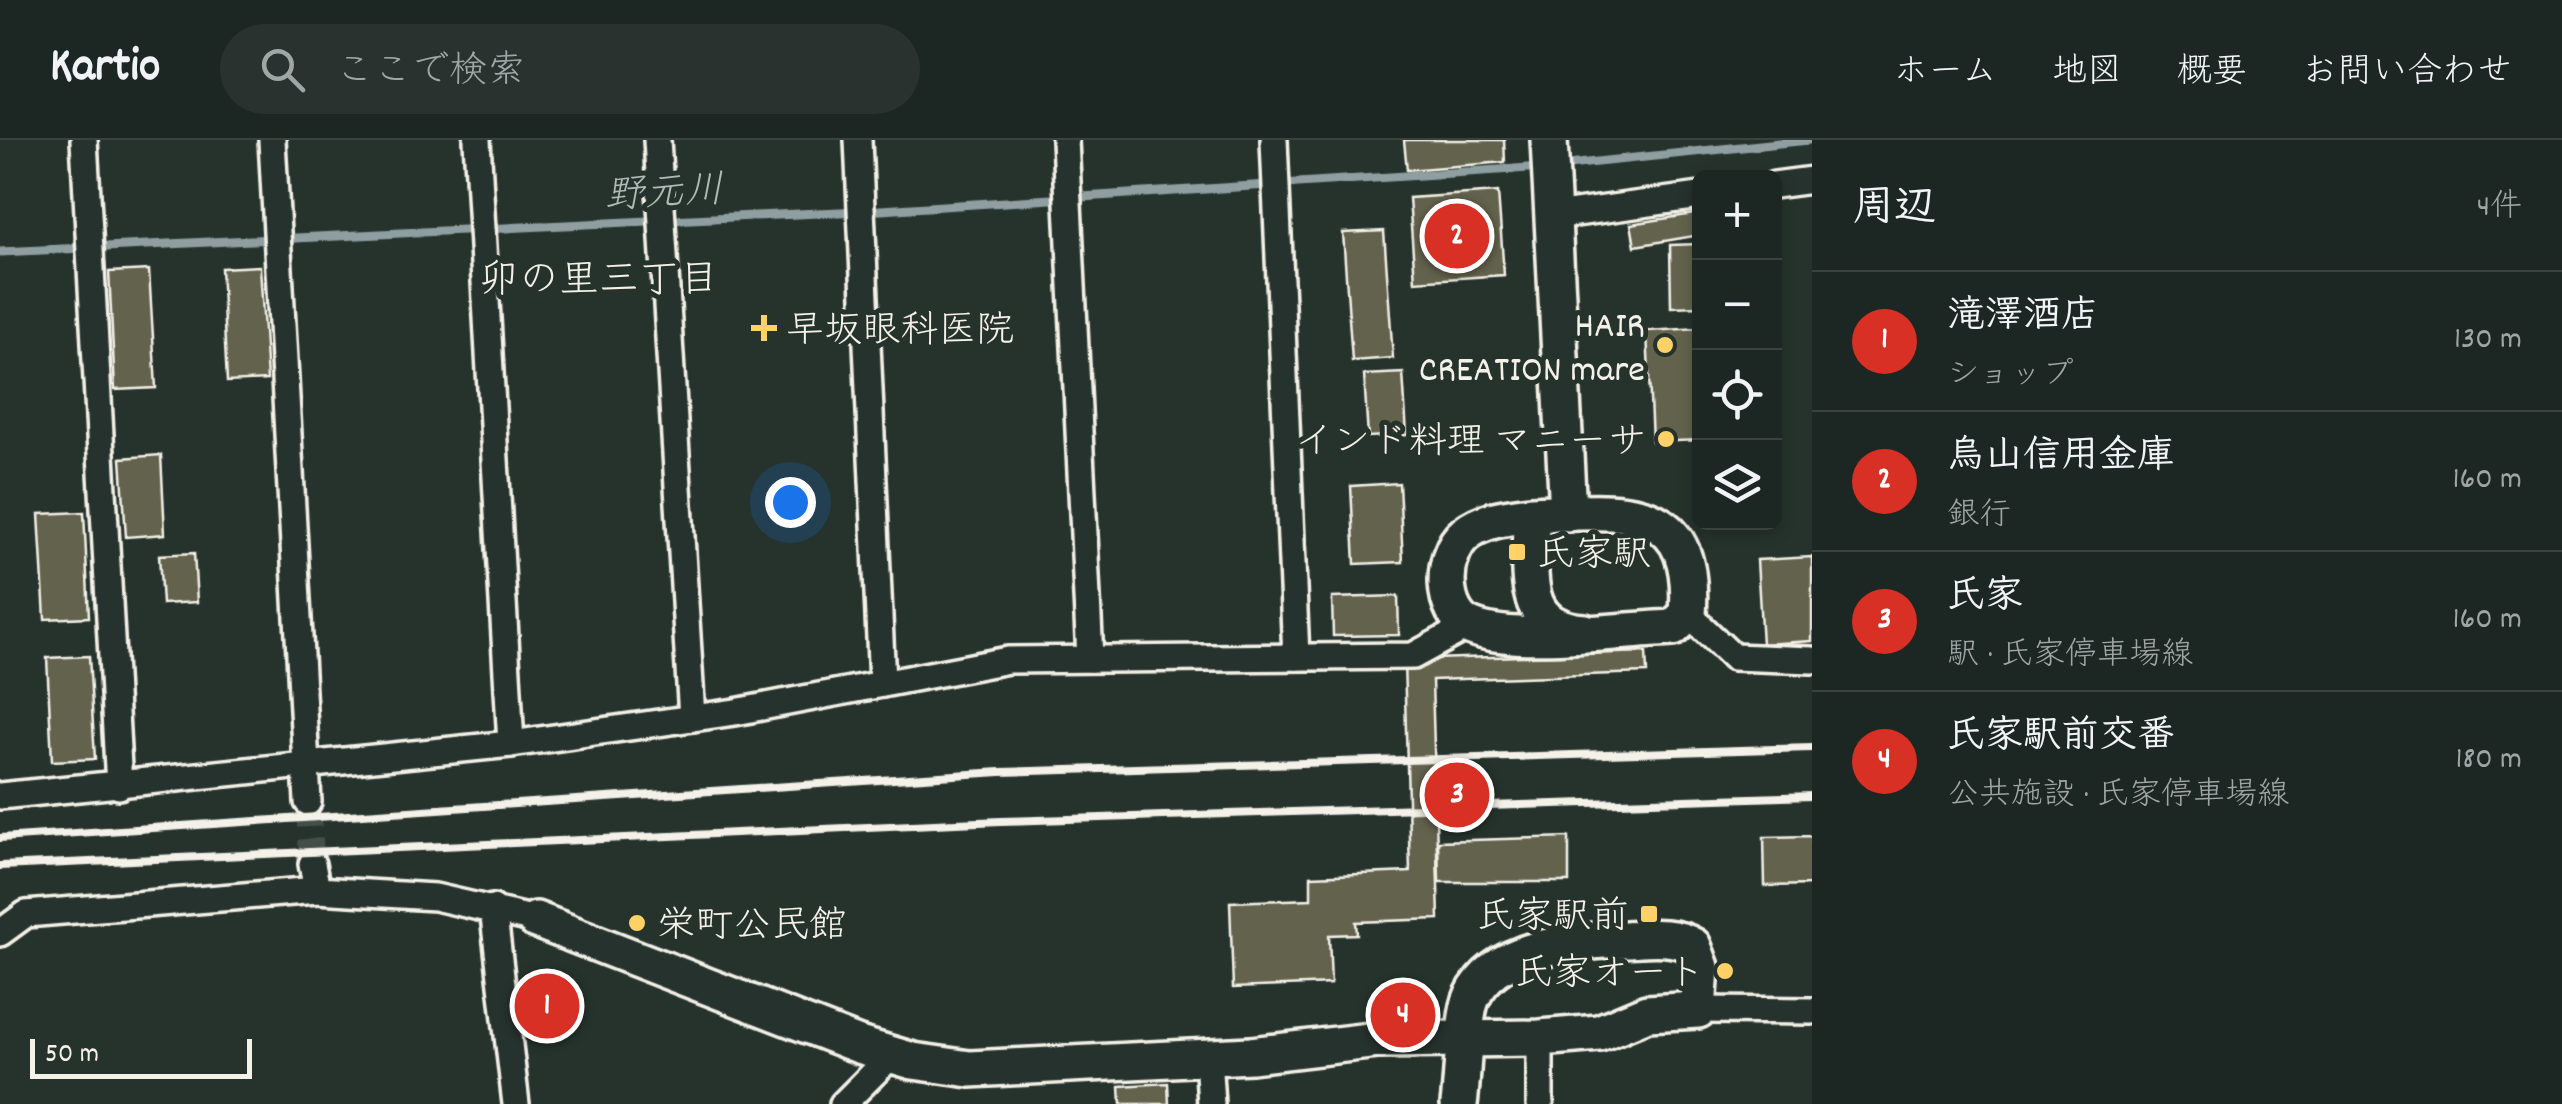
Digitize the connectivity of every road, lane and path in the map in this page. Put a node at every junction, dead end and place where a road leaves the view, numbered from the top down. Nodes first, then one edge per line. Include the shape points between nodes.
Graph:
1 (84, 140) edge
2 (272, 140) edge
3 (477, 140) edge
4 (656, 140) edge
5 (858, 140) edge
6 (1065, 140) edge
7 (1274, 140) edge
8 (1549, 140) edge
9 (1812, 180) edge
10 (1782, 184) edge
11 (1692, 197) edge
12 (1554, 216) junction
13 (1568, 512) junction
14 (1531, 514) junction
15 (1688, 614) junction
16 (1468, 626) junction
17 (1585, 632) junction
18 (1296, 657) junction
19 (1090, 659) junction
20 (1812, 660) edge
21 (882, 684) junction
22 (692, 718) junction
23 (512, 744) junction
24 (306, 768) junction
25 (119, 786) junction
26 (0, 796) edge
27 (308, 802) tunnel mouth
28 (493, 908) junction
29 (536, 920) joint
30 (0, 932) edge
31 (1698, 1010) junction
32 (1812, 1011) edge
33 (1468, 1036) junction
34 (1540, 1038) junction
35 (892, 1055) junction
36 (1208, 1057) junction
37 (516, 1104) edge
38 (844, 1104) edge
39 (1211, 1104) edge
40 (1459, 1104) edge
41 (1540, 1104) edge

1 - 25 street
2 - 24 street
3 - 23 street
4 - 22 street
5 - 21 street
6 - 19 street
7 - 18 street
8 - 12 street
9 - 10 street
11 - 12 street
12 - 13 street
13 - 14 street
13 - 15 street via 1656,521 1686,555
14 - 16 street via 1483,524 1454,548 1448,597
14 - 17 street via 1539,616 1558,630
15 - 17 street via 1673,628
15 - 20 street via 1733,656
16 - 17 street via 1505,635
16 - 18 street via 1413,656
18 - 19 street
19 - 21 street via 1008,660
21 - 22 street
22 - 23 street
23 - 24 street
24 - 25 street
24 - 27 street
25 - 26 street
28 - 29 street
28 - 30 street via 315,877 26,914
28 - 37 street
29 - 35 street
31 - 32 street
31 - 33 street via 1699,956 1684,940 1570,942 1538,949 1484,978 1470,1000
31 - 34 street via 1648,1014 1599,1033
33 - 34 street
33 - 36 street
33 - 40 street
34 - 41 street
35 - 36 street via 970,1069
35 - 38 street
36 - 39 street

